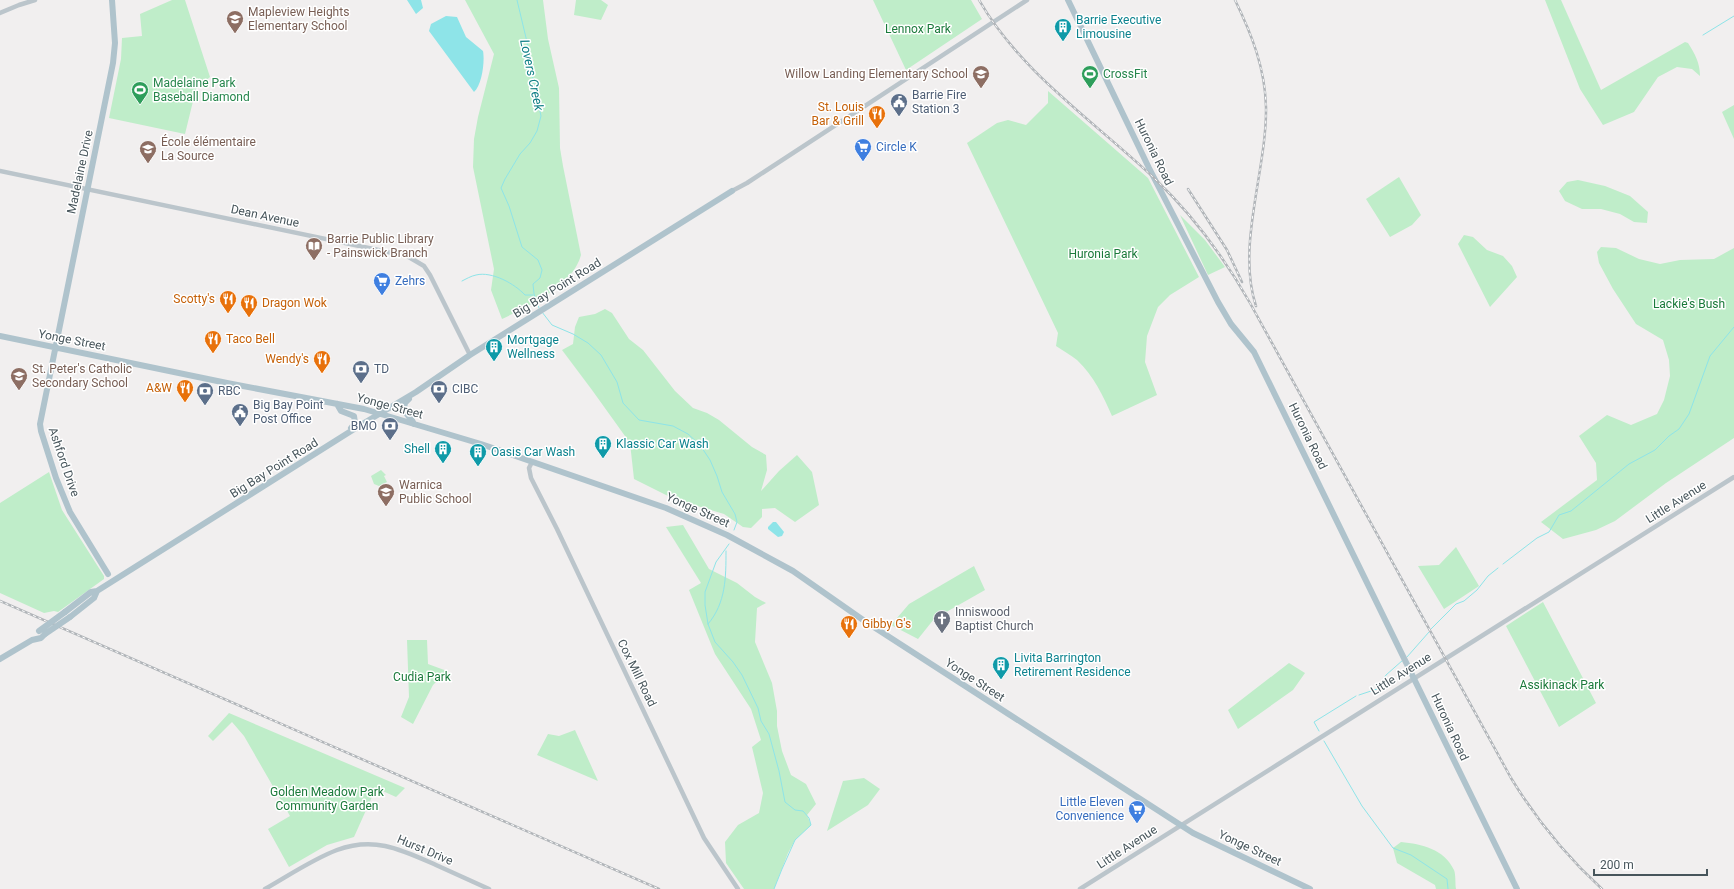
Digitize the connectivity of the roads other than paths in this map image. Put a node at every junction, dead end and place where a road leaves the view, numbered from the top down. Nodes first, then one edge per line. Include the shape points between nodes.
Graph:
1 (35, 0) edge
2 (112, 0) edge
3 (1027, 0) edge
4 (1068, 0) edge
5 (0, 13) edge
6 (0, 171) edge
7 (87, 190) junction
8 (732, 190) joint
9 (0, 336) edge
10 (55, 347) junction
11 (470, 355) junction
12 (416, 392) junction
13 (337, 404) junction
14 (380, 414) junction
15 (414, 424) junction
16 (345, 435) junction
17 (532, 462) junction
18 (1734, 477) edge
19 (108, 574) dead end
20 (68, 614) junction
21 (32, 640) junction
22 (0, 659) edge
23 (1414, 678) junction
24 (1181, 825) junction
25 (265, 889) edge
26 (489, 889) edge
27 (738, 889) edge
28 (1080, 889) edge
29 (1310, 889) edge
30 (1517, 889) edge

1 - 5 street
2 - 7 main road, Madelaine Drive via 114,58
3 - 8 street, Big Bay Point Road via 747,183
4 - 23 main road, Huronia Road via 1149,168 1218,302 1231,324 1254,352
6 - 7 street, Dean Avenue
7 - 10 main road, Madelaine Drive
7 - 11 street, Dean Avenue via 407,256 424,266 430,275
8 - 11 main road, Big Bay Point Road
9 - 10 main road, Yonge Street
10 - 13 main road, Yonge Street
10 - 19 main road, Ashford Drive via 41,431 70,512
11 - 12 main road, Big Bay Point Road
12 - 14 main road, Big Bay Point Road
12 - 15 main road via 404,405 406,415
13 - 14 main road, Yonge Street
13 - 16 main road via 341,411 350,414 355,420 355,425
14 - 15 main road, Yonge Street
14 - 16 main road, Big Bay Point Road
15 - 17 main road, Yonge Street
16 - 20 main road, Big Bay Point Road via 97,592 91,592
17 - 24 main road, Yonge Street via 666,508 727,535 779,563
17 - 27 street, Cox Mill Road via 529,468 531,478 704,838
18 - 23 street, Little Avenue
20 - 21 main road, Big Bay Point Road, bridge via 39,631
20 - 21 main road, Big Bay Point Road, bridge via 41,638
21 - 22 main road, Big Bay Point Road
23 - 24 street, Little Avenue
23 - 30 main road, Huronia Road
24 - 28 street, Little Avenue
24 - 29 main road, Yonge Street via 1210,842
25 - 26 street, Hurst Drive via 336,850 376,844 404,851

